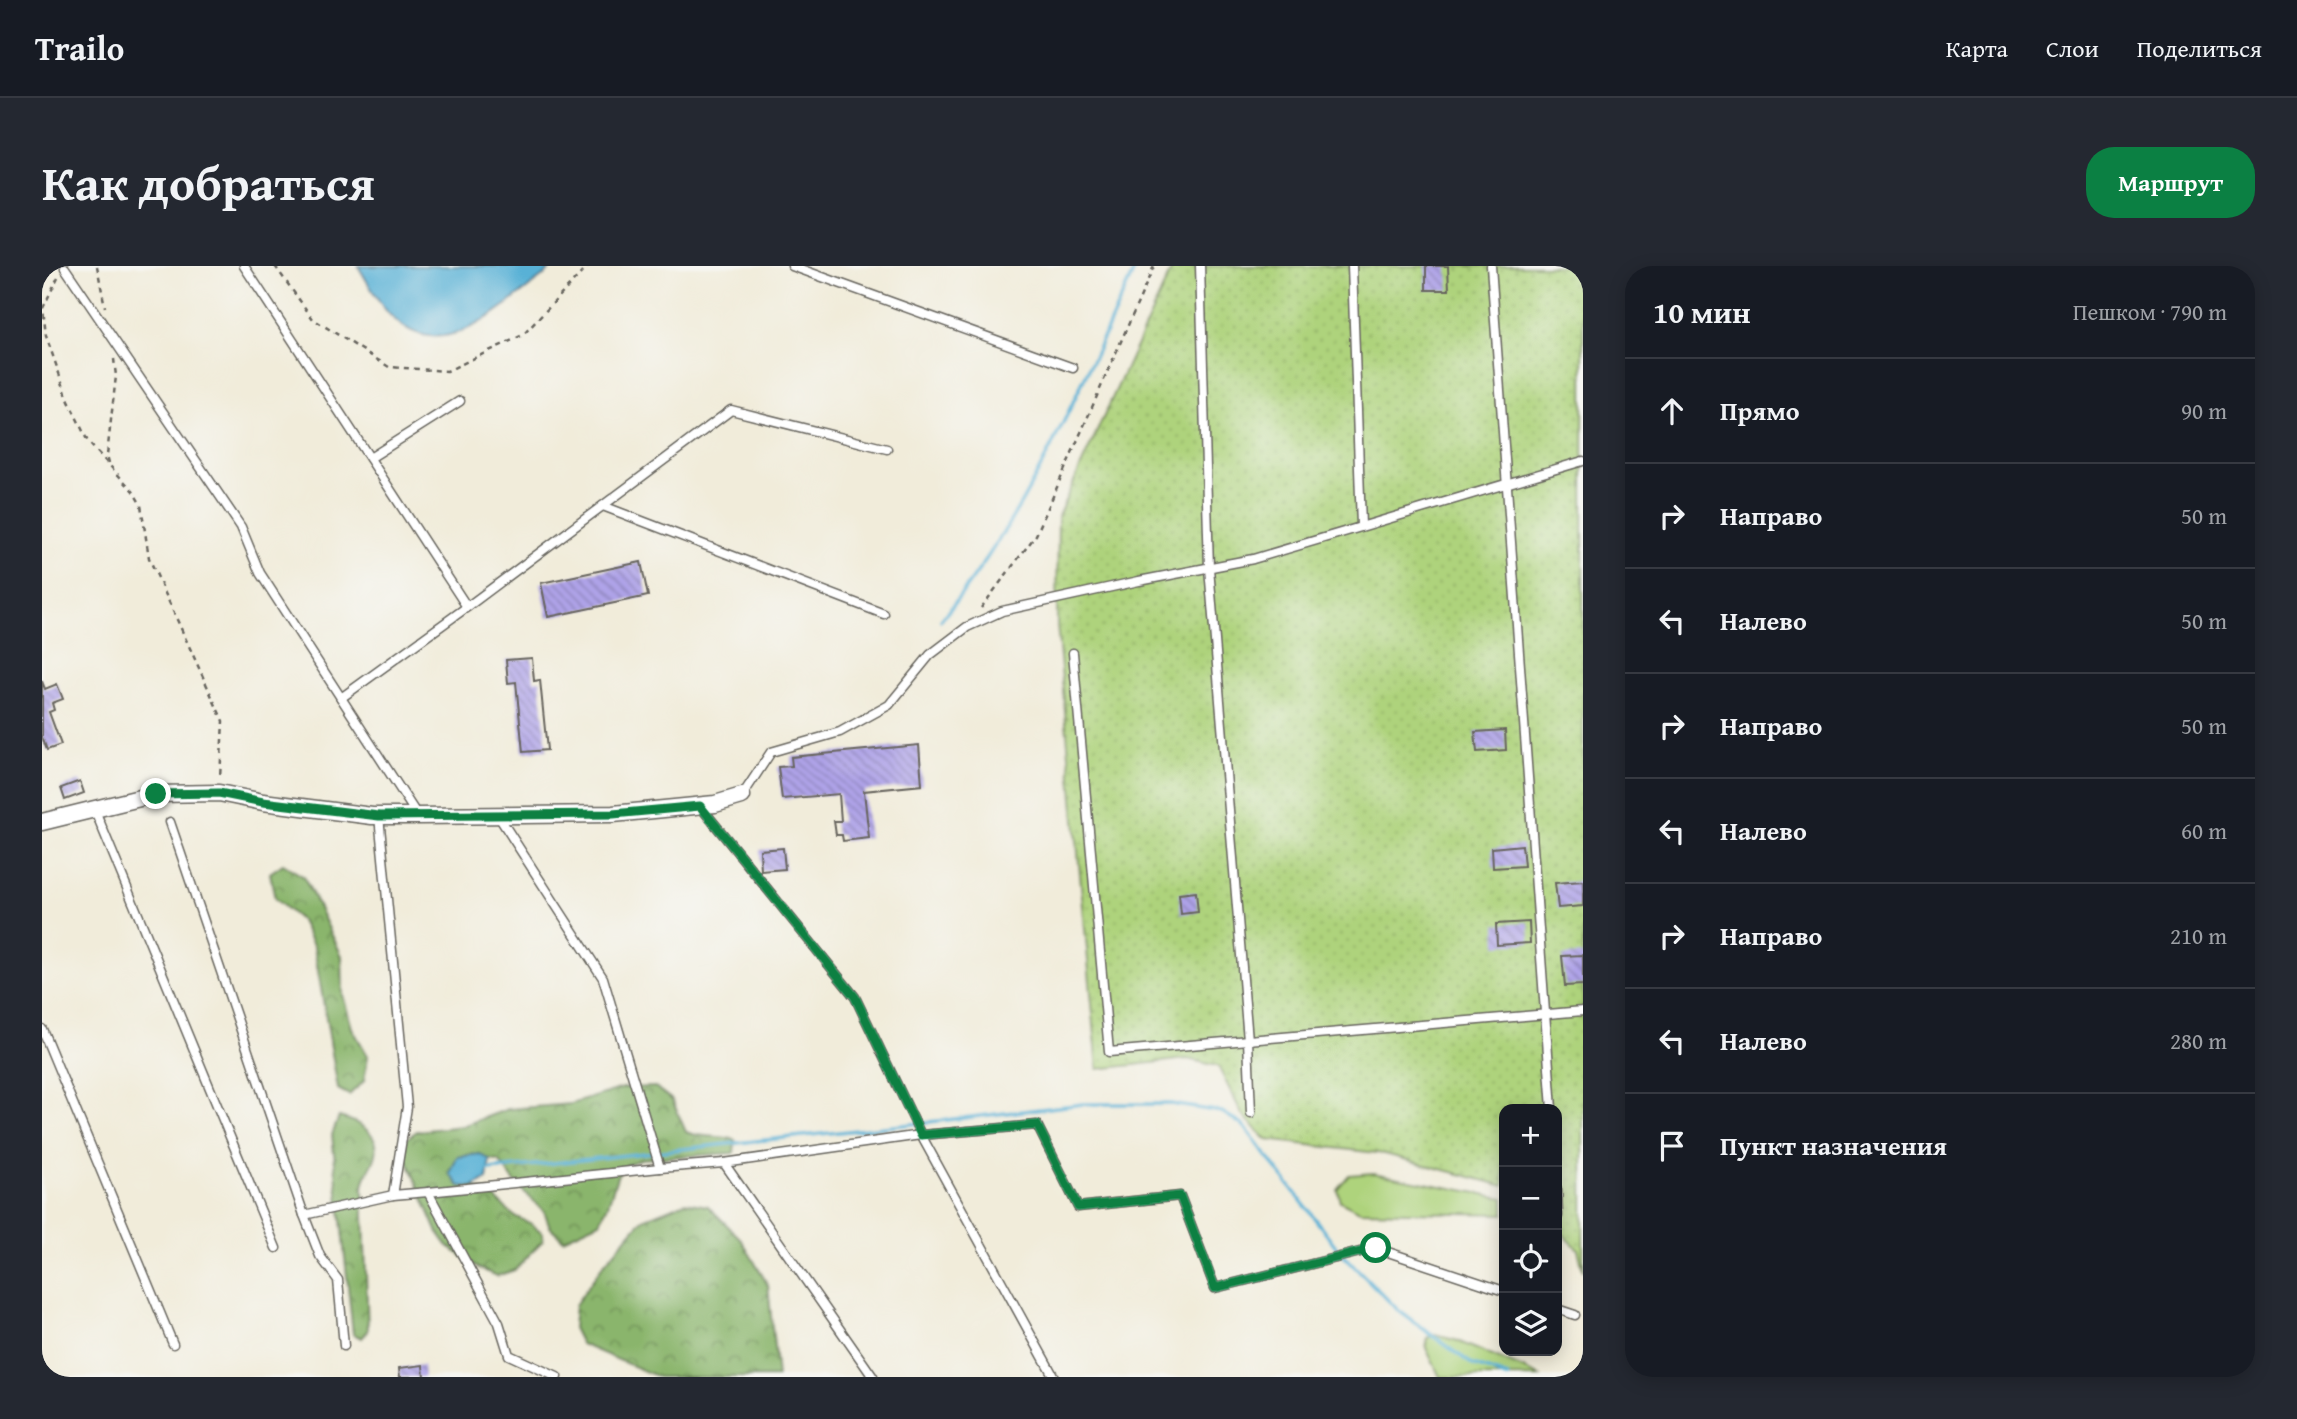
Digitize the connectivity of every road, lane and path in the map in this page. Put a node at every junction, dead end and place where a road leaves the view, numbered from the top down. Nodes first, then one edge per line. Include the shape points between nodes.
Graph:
1 (97, 266) edge
2 (244, 266) edge
3 (275, 266) edge
4 (587, 266) edge
5 (792, 266) edge
6 (1154, 266) edge
7 (1200, 266) edge
8 (1352, 266) edge
9 (1491, 266) edge
10 (65, 268) joint
11 (105, 306) dead end
12 (114, 356) dead end
13 (1073, 368) dead end
14 (460, 401) dead end
15 (887, 449) dead end
16 (370, 458) junction
17 (1583, 461) edge
18 (110, 465) junction
19 (1508, 482) junction
20 (603, 506) junction
21 (1361, 526) junction
22 (1209, 568) junction
23 (467, 607) junction
24 (884, 614) dead end
25 (967, 627) junction
26 (1073, 653) dead end
27 (341, 698) junction
28 (219, 793) junction
29 (742, 796) joint
30 (700, 806) junction
31 (94, 808) junction
32 (379, 816) junction
33 (417, 816) junction
34 (499, 817) junction
35 (42, 822) edge
36 (170, 822) dead end
37 (1583, 1011) edge
38 (1547, 1014) junction
39 (42, 1029) edge
40 (1248, 1040) junction
41 (1552, 1104) edge
42 (1251, 1113) dead end
43 (921, 1135) junction
44 (724, 1163) junction
45 (660, 1168) junction
46 (428, 1192) junction
47 (393, 1195) junction
48 (304, 1215) junction
49 (276, 1248) dead end
50 (1499, 1289) edge
51 (1562, 1311) edge
52 (1575, 1315) dead end
53 (173, 1344) dead end
54 (344, 1346) dead end
55 (557, 1377) edge
56 (873, 1377) edge
57 (1054, 1377) edge

1 - 11 path
2 - 16 lane
3 - 4 path via 313,319 389,367 447,371 523,335
5 - 13 lane
6 - 25 path via 1036,535
7 - 22 lane
8 - 21 lane
9 - 19 lane
10 - 18 path via 43,308 46,336 88,442
10 - 27 lane via 241,527 260,573
12 - 18 path
14 - 16 lane
15 - 20 lane via 731,410
16 - 23 lane
17 - 19 lane
18 - 28 path via 141,505 149,558 223,721
19 - 21 lane
19 - 38 lane
20 - 23 lane
20 - 24 lane
21 - 22 lane
22 - 25 lane via 1002,611
22 - 40 lane
23 - 27 lane
25 - 29 lane via 930,655 889,705 840,732 771,752
26 - 40 lane via 1110,1052
27 - 33 lane
28 - 31 street via 156,794
28 - 32 street
29 - 30 street
30 - 34 street
30 - 43 lane via 855,997
31 - 35 street
31 - 49 lane
32 - 33 street
32 - 47 lane via 407,1107
33 - 34 street
34 - 45 lane via 603,978
36 - 48 lane
37 - 38 lane
38 - 40 lane
38 - 41 lane
39 - 53 lane
40 - 42 lane
43 - 44 lane
43 - 50 lane via 1037,1125 1078,1207 1180,1196 1215,1288 1376,1248
43 - 57 lane
44 - 45 lane
44 - 56 lane
45 - 46 lane
46 - 47 lane
46 - 55 lane via 499,1323 509,1355
47 - 48 lane
48 - 54 lane via 320,1256 338,1280
51 - 52 lane

